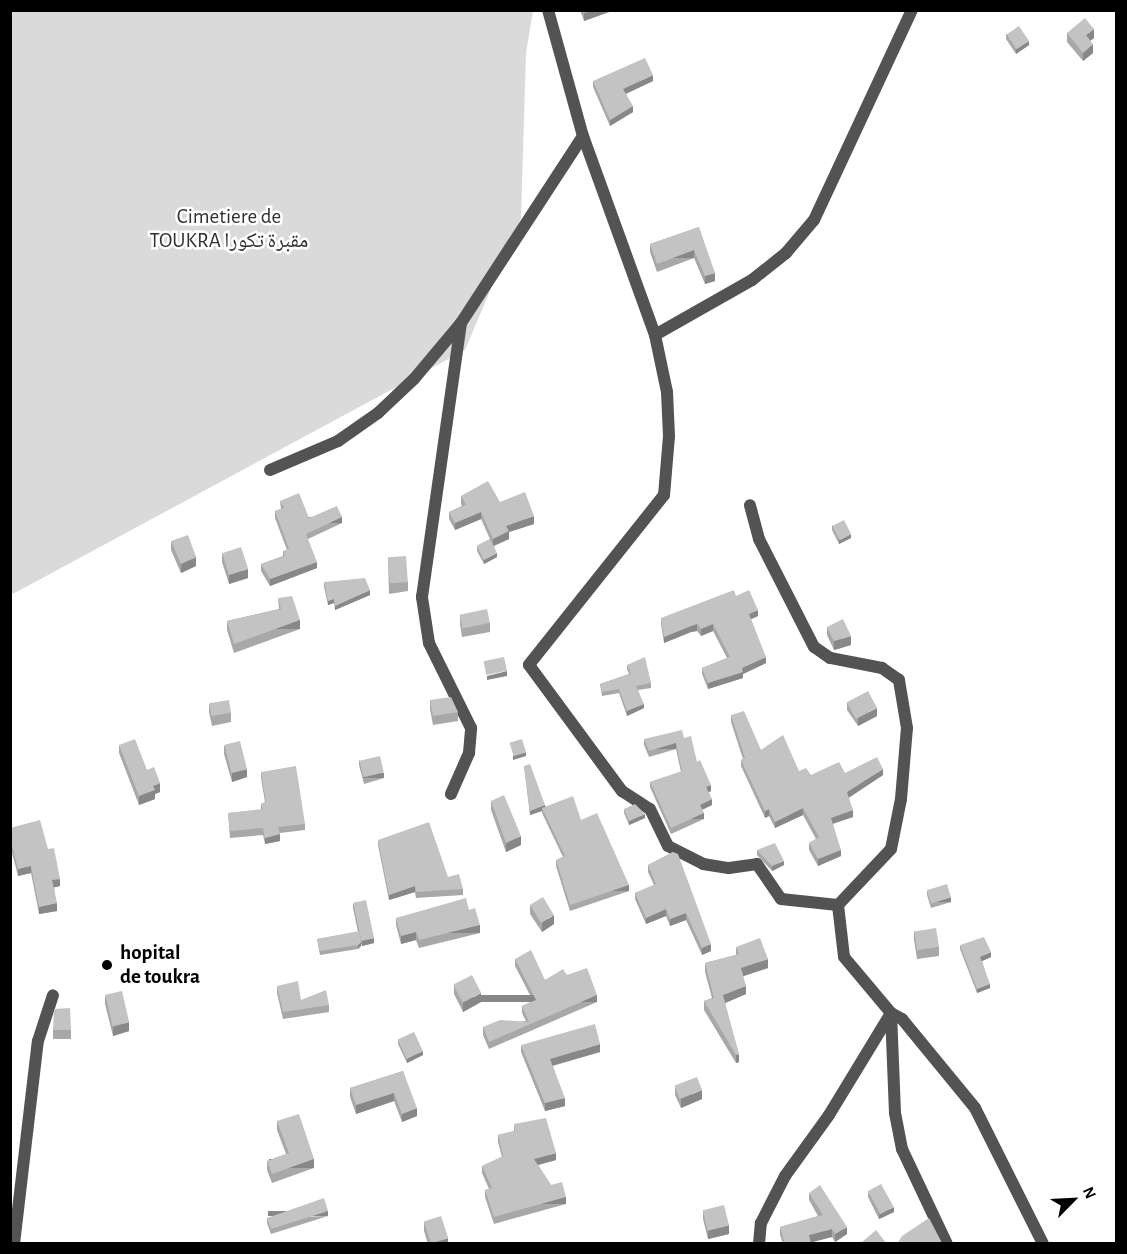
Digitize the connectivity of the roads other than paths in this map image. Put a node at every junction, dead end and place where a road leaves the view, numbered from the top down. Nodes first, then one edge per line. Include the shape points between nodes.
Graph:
1 (548, 10) edge
2 (912, 10) edge
3 (583, 136) junction
4 (461, 323) junction
5 (655, 335) junction
6 (270, 470) dead end
7 (750, 505) dead end
8 (451, 794) dead end
9 (838, 905) junction
10 (53, 995) dead end
11 (891, 1013) junction
12 (14, 1244) edge
13 (759, 1244) edge
14 (948, 1244) edge
15 (1043, 1244) edge

1 - 3 street
2 - 5 street via 814,220 786,253 752,279
3 - 4 street
3 - 5 street
4 - 6 street via 414,379 378,413 330,445
4 - 8 street via 422,597 429,643 471,728 469,753
5 - 9 street via 667,392 669,436 664,495 529,665 622,791 650,809 668,846 703,864 729,868 757,864 781,899
7 - 9 street via 759,539 814,647 830,658 882,668 899,680 907,728 901,799 891,849
9 - 11 street via 844,957
10 - 12 street via 38,1041
11 - 13 street via 829,1115 785,1176 761,1223
11 - 14 street via 895,1113 902,1149
11 - 15 street via 902,1019 975,1108

